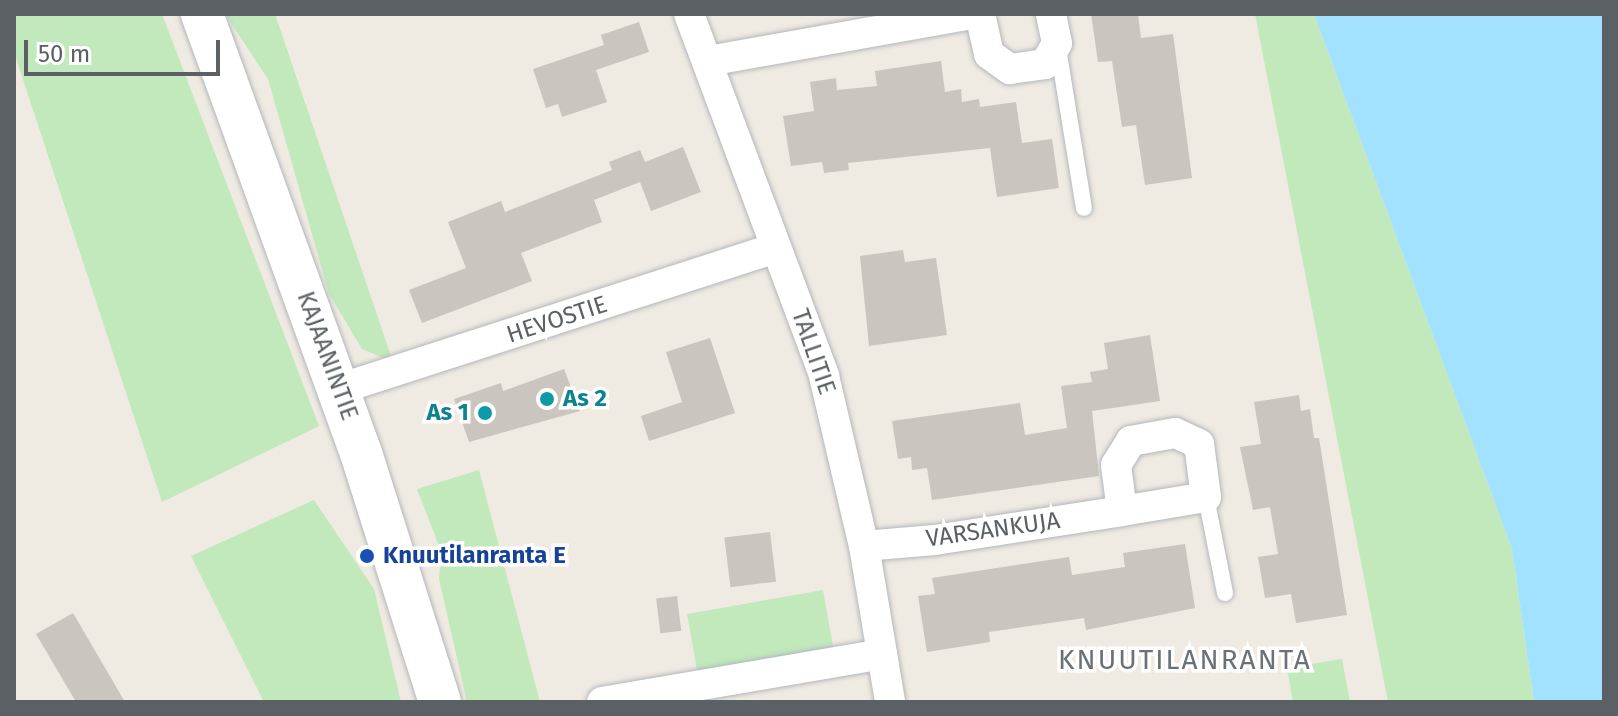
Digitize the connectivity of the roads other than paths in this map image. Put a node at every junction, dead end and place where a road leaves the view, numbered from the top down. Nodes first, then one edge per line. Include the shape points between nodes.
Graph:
1 (202, 14) edge
2 (689, 14) edge
3 (971, 14) edge
4 (980, 14) edge
5 (1054, 28) edge
6 (708, 61) junction
7 (1084, 208) dead end
8 (775, 248) junction
9 (339, 389) junction
10 (1206, 497) junction
11 (1122, 511) junction
12 (864, 546) junction
13 (1225, 593) dead end
14 (882, 654) junction
15 (440, 702) edge
16 (602, 702) edge
17 (890, 702) edge

1 - 9 main road, KAJAANINTIE
2 - 6 street, TALLITIE
3 - 6 street
4 - 5 street via 989,54 1010,69 1045,64
5 - 7 lane
6 - 8 street, TALLITIE
8 - 9 street, HEVOSTIE
8 - 12 street, TALLITIE via 824,376
9 - 15 main road, KAJAANINTIE
10 - 11 street, VARSANKUJA
10 - 11 street via 1199,444 1175,433 1131,441 1116,465
10 - 13 lane
11 - 12 street, VARSANKUJA
12 - 14 street, TALLITIE
14 - 16 street
14 - 17 street, TALLITIE

